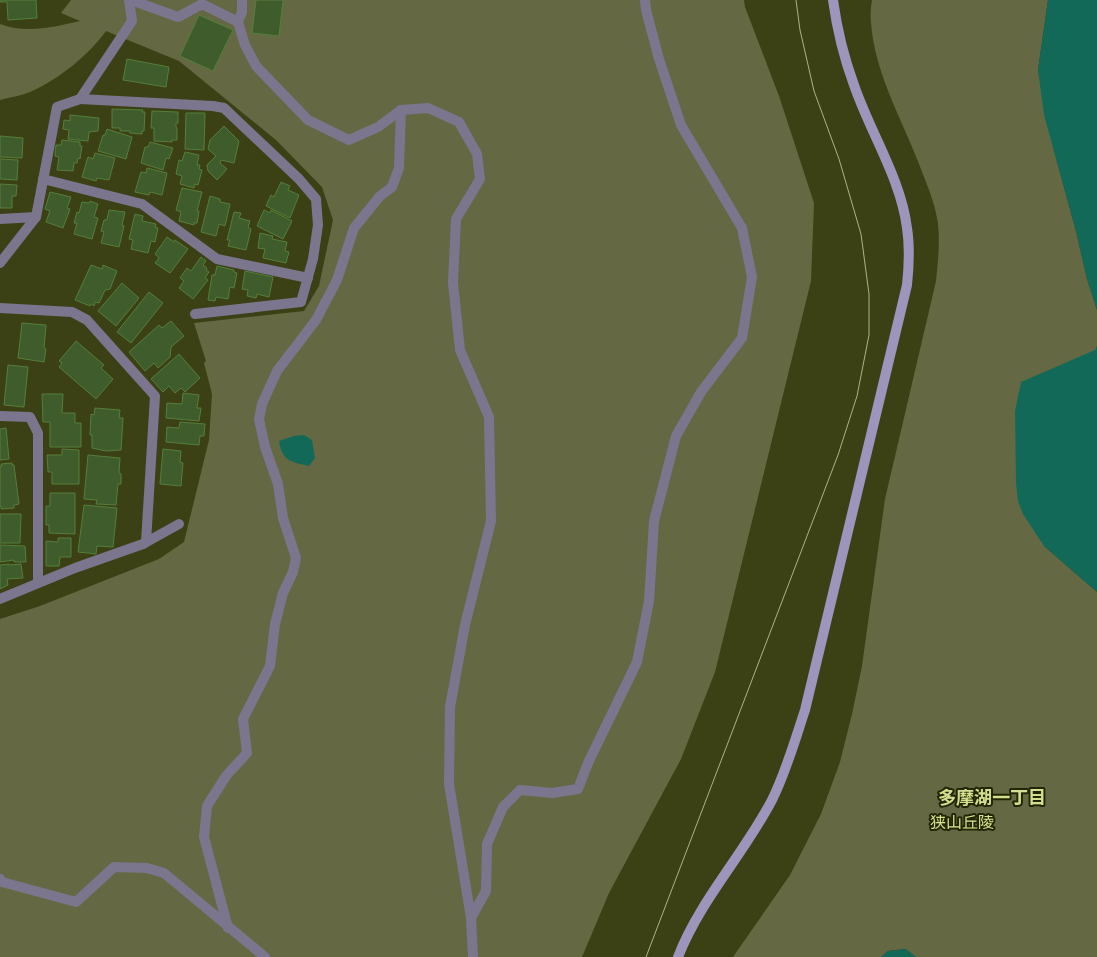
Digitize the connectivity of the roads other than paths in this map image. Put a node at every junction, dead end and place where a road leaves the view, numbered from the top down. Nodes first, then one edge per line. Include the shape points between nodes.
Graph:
1 (130, 0) edge
2 (242, 0) edge
3 (645, 0) edge
4 (833, 0) edge
5 (204, 2) edge
6 (238, 22) junction
7 (80, 99) junction
8 (401, 110) junction
9 (43, 179) junction
10 (36, 218) junction
11 (0, 219) edge
12 (0, 263) edge
13 (308, 278) junction
14 (0, 308) edge
15 (195, 314) dead end
16 (0, 416) edge
17 (179, 524) dead end
18 (143, 544) junction
19 (38, 583) junction
20 (0, 599) edge
21 (0, 879) edge
22 (471, 918) junction
23 (228, 928) junction
24 (265, 957) edge
25 (474, 957) edge
26 (678, 957) edge

1 - 5 street via 178,17
1 - 7 street via 132,21
2 - 6 street
3 - 22 street via 659,59 681,125 742,228 752,277 742,338 701,392 676,436 654,521 649,601 637,662 578,789 552,792 520,790 503,807 487,844 486,891
4 - 26 street via 854,86 900,197 909,244 907,285 805,710 791,754 772,799 692,925
5 - 6 street
6 - 8 street via 256,66 308,120 349,140 378,127
7 - 9 street via 57,106
7 - 13 street via 213,106 231,113 316,199 318,225
8 - 22 street via 428,108 459,122 477,154 480,179 456,219 453,283 460,350 489,417 491,521 465,625 450,707 449,784
8 - 23 street via 399,168 392,187 380,196 354,228 337,280 316,320 277,371 262,404 259,419 265,447 278,484 283,518 296,558 275,624 270,666 243,719 247,753 226,776 207,806 204,837
9 - 10 street
9 - 13 street via 142,204 218,259
10 - 11 street
10 - 12 street
13 - 15 street via 301,302
14 - 18 street via 72,312 86,320 154,396 146,542
16 - 19 street via 30,416 38,433
17 - 18 street
18 - 19 street
19 - 20 street
21 - 23 street via 76,902 114,867 147,868 164,873
22 - 25 street
23 - 24 street

